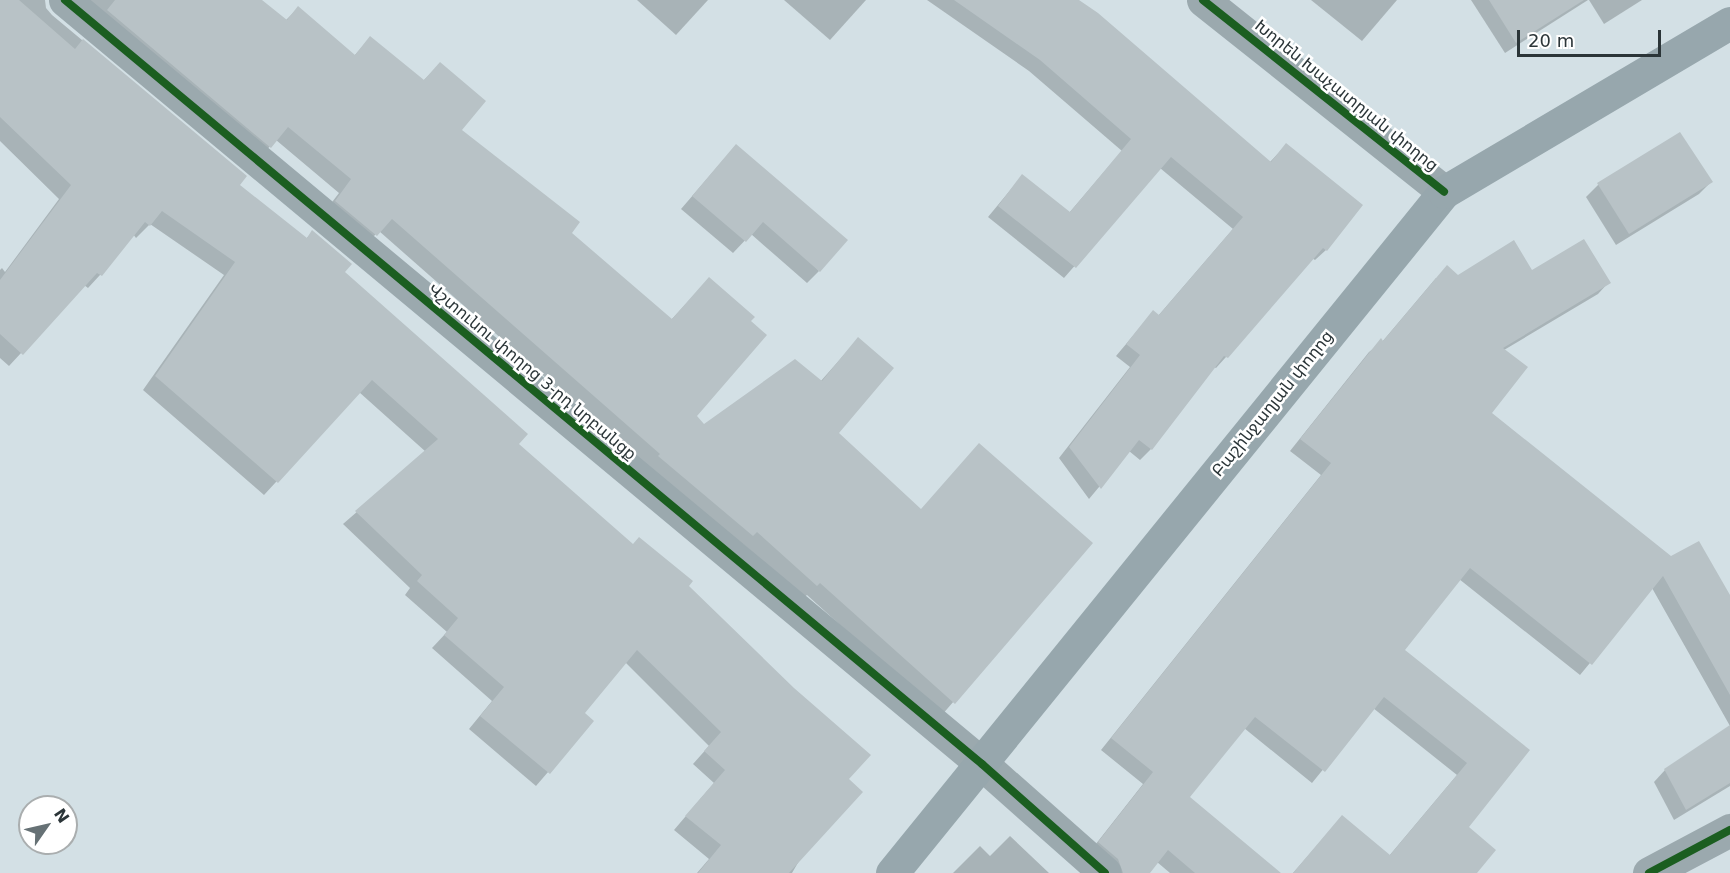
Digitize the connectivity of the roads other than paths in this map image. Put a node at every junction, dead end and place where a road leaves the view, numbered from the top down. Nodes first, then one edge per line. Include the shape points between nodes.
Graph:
1 (64, 0) edge
2 (1203, 0) edge
3 (1730, 24) edge
4 (1444, 192) junction
5 (982, 764) junction
6 (1730, 830) edge
7 (892, 873) edge
8 (1106, 873) edge
9 (1649, 873) edge

1 - 5 street, Վշտունու փողոց 3-րդ նրբանցք
2 - 4 street, Խորեն Խաչատրյան փողոց
3 - 4 main road, Բաշինջաղյան փողոց
4 - 5 main road, Բաշինջաղյան փողոց
5 - 7 main road, Բաշինջաղյան փողոց
5 - 8 street, Վշտունու փողոց 3-րդ նրբանցք
6 - 9 street

